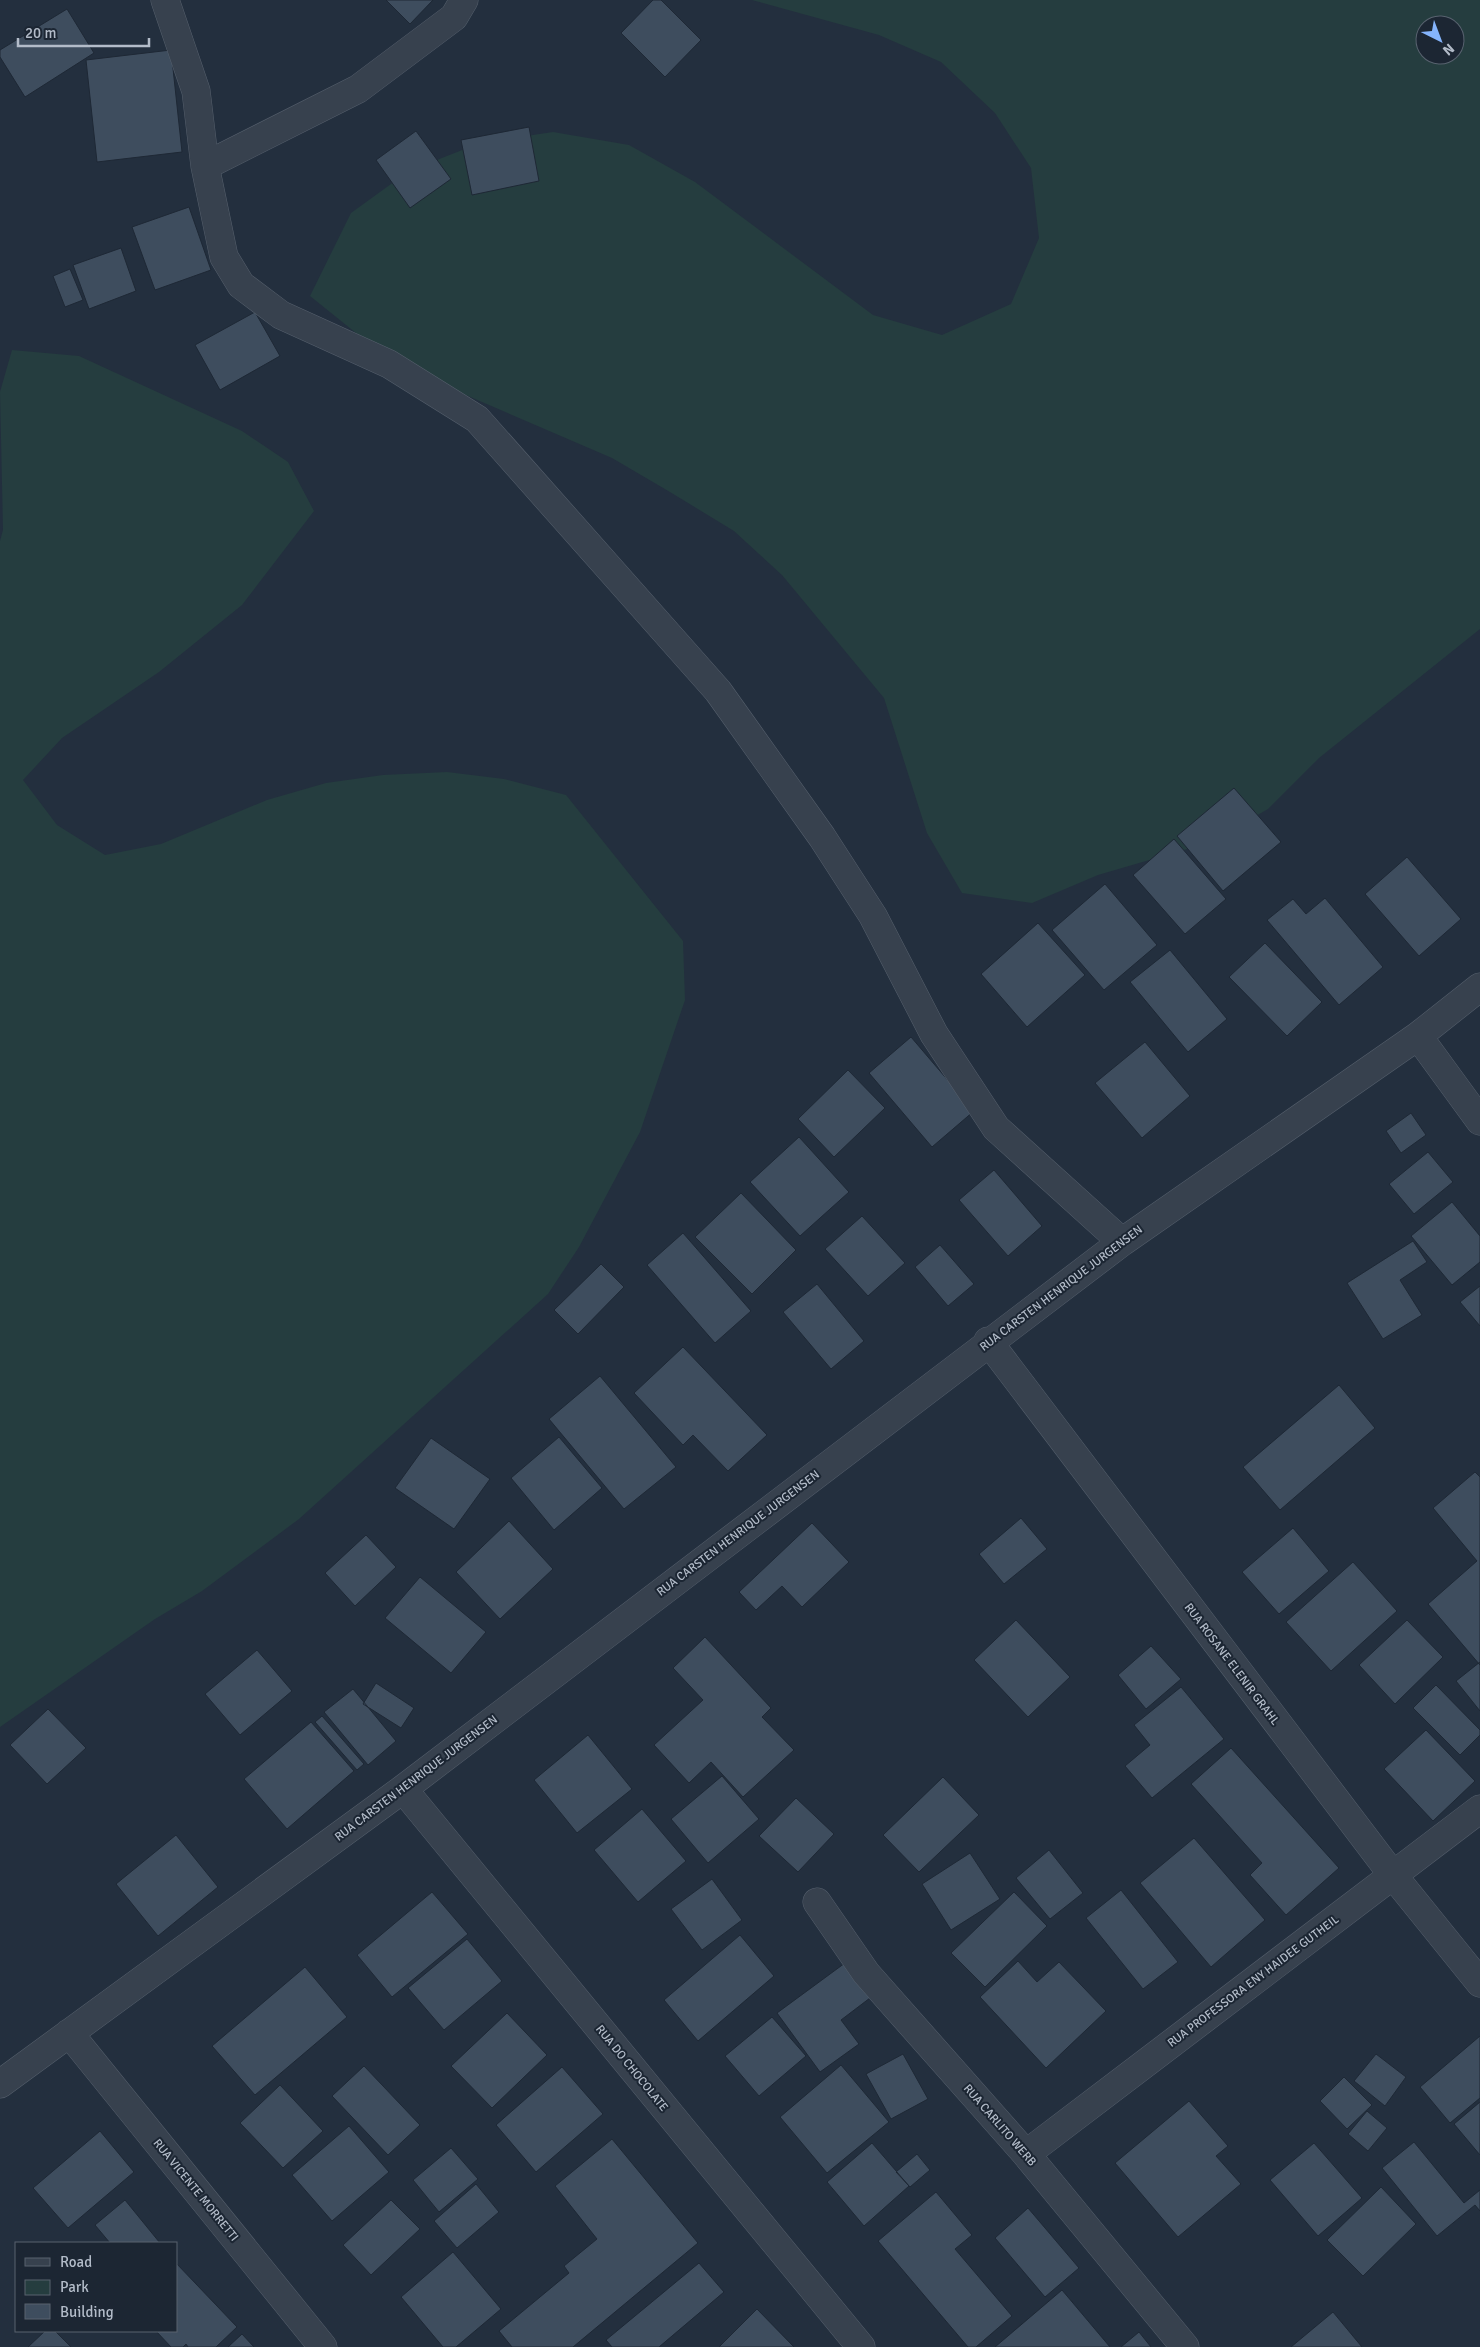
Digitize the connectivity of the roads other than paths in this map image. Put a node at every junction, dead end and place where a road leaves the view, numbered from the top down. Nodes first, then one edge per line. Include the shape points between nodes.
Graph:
1 (166, 0) edge
2 (464, 0) edge
3 (205, 166) junction
4 (1480, 987) edge
5 (1418, 1036) junction
6 (1480, 1121) edge
7 (1122, 1242) junction
8 (988, 1341) junction
9 (403, 1789) junction
10 (1480, 1808) edge
11 (1392, 1874) junction
12 (817, 1902) dead end
13 (1480, 1983) edge
14 (69, 2033) junction
15 (0, 2084) edge
16 (1026, 2154) junction
17 (323, 2347) edge
18 (862, 2347) edge
19 (1186, 2347) edge

1 - 3 street via 196,91
2 - 3 street via 454,17 358,89
3 - 7 street via 224,257 241,285 281,315 389,364 477,419 718,691 822,837 873,916 934,1034 996,1128
4 - 5 street, RUA CARSTEN HENRIQUE JURGENSEN
5 - 6 street
5 - 7 street, RUA CARSTEN HENRIQUE JURGENSEN
7 - 8 street, RUA CARSTEN HENRIQUE JURGENSEN
8 - 9 street, RUA CARSTEN HENRIQUE JURGENSEN
8 - 11 street, RUA ROSANE ELENIR GRAHL
9 - 14 street, RUA CARSTEN HENRIQUE JURGENSEN
9 - 18 street, RUA DO CHOCOLATE
10 - 11 street, RUA PROFESSORA ENY HAIDEE GUTHEIL
11 - 13 street, RUA ROSANE ELENIR GRAHL
11 - 16 street, RUA PROFESSORA ENY HAIDEE GUTHEIL
12 - 16 street, RUA CARLITO WERB via 866,1973
14 - 15 street, RUA CARSTEN HENRIQUE JURGENSEN
14 - 17 street, RUA VICENTE MORRETTI
16 - 19 street, RUA CARLITO WERB

